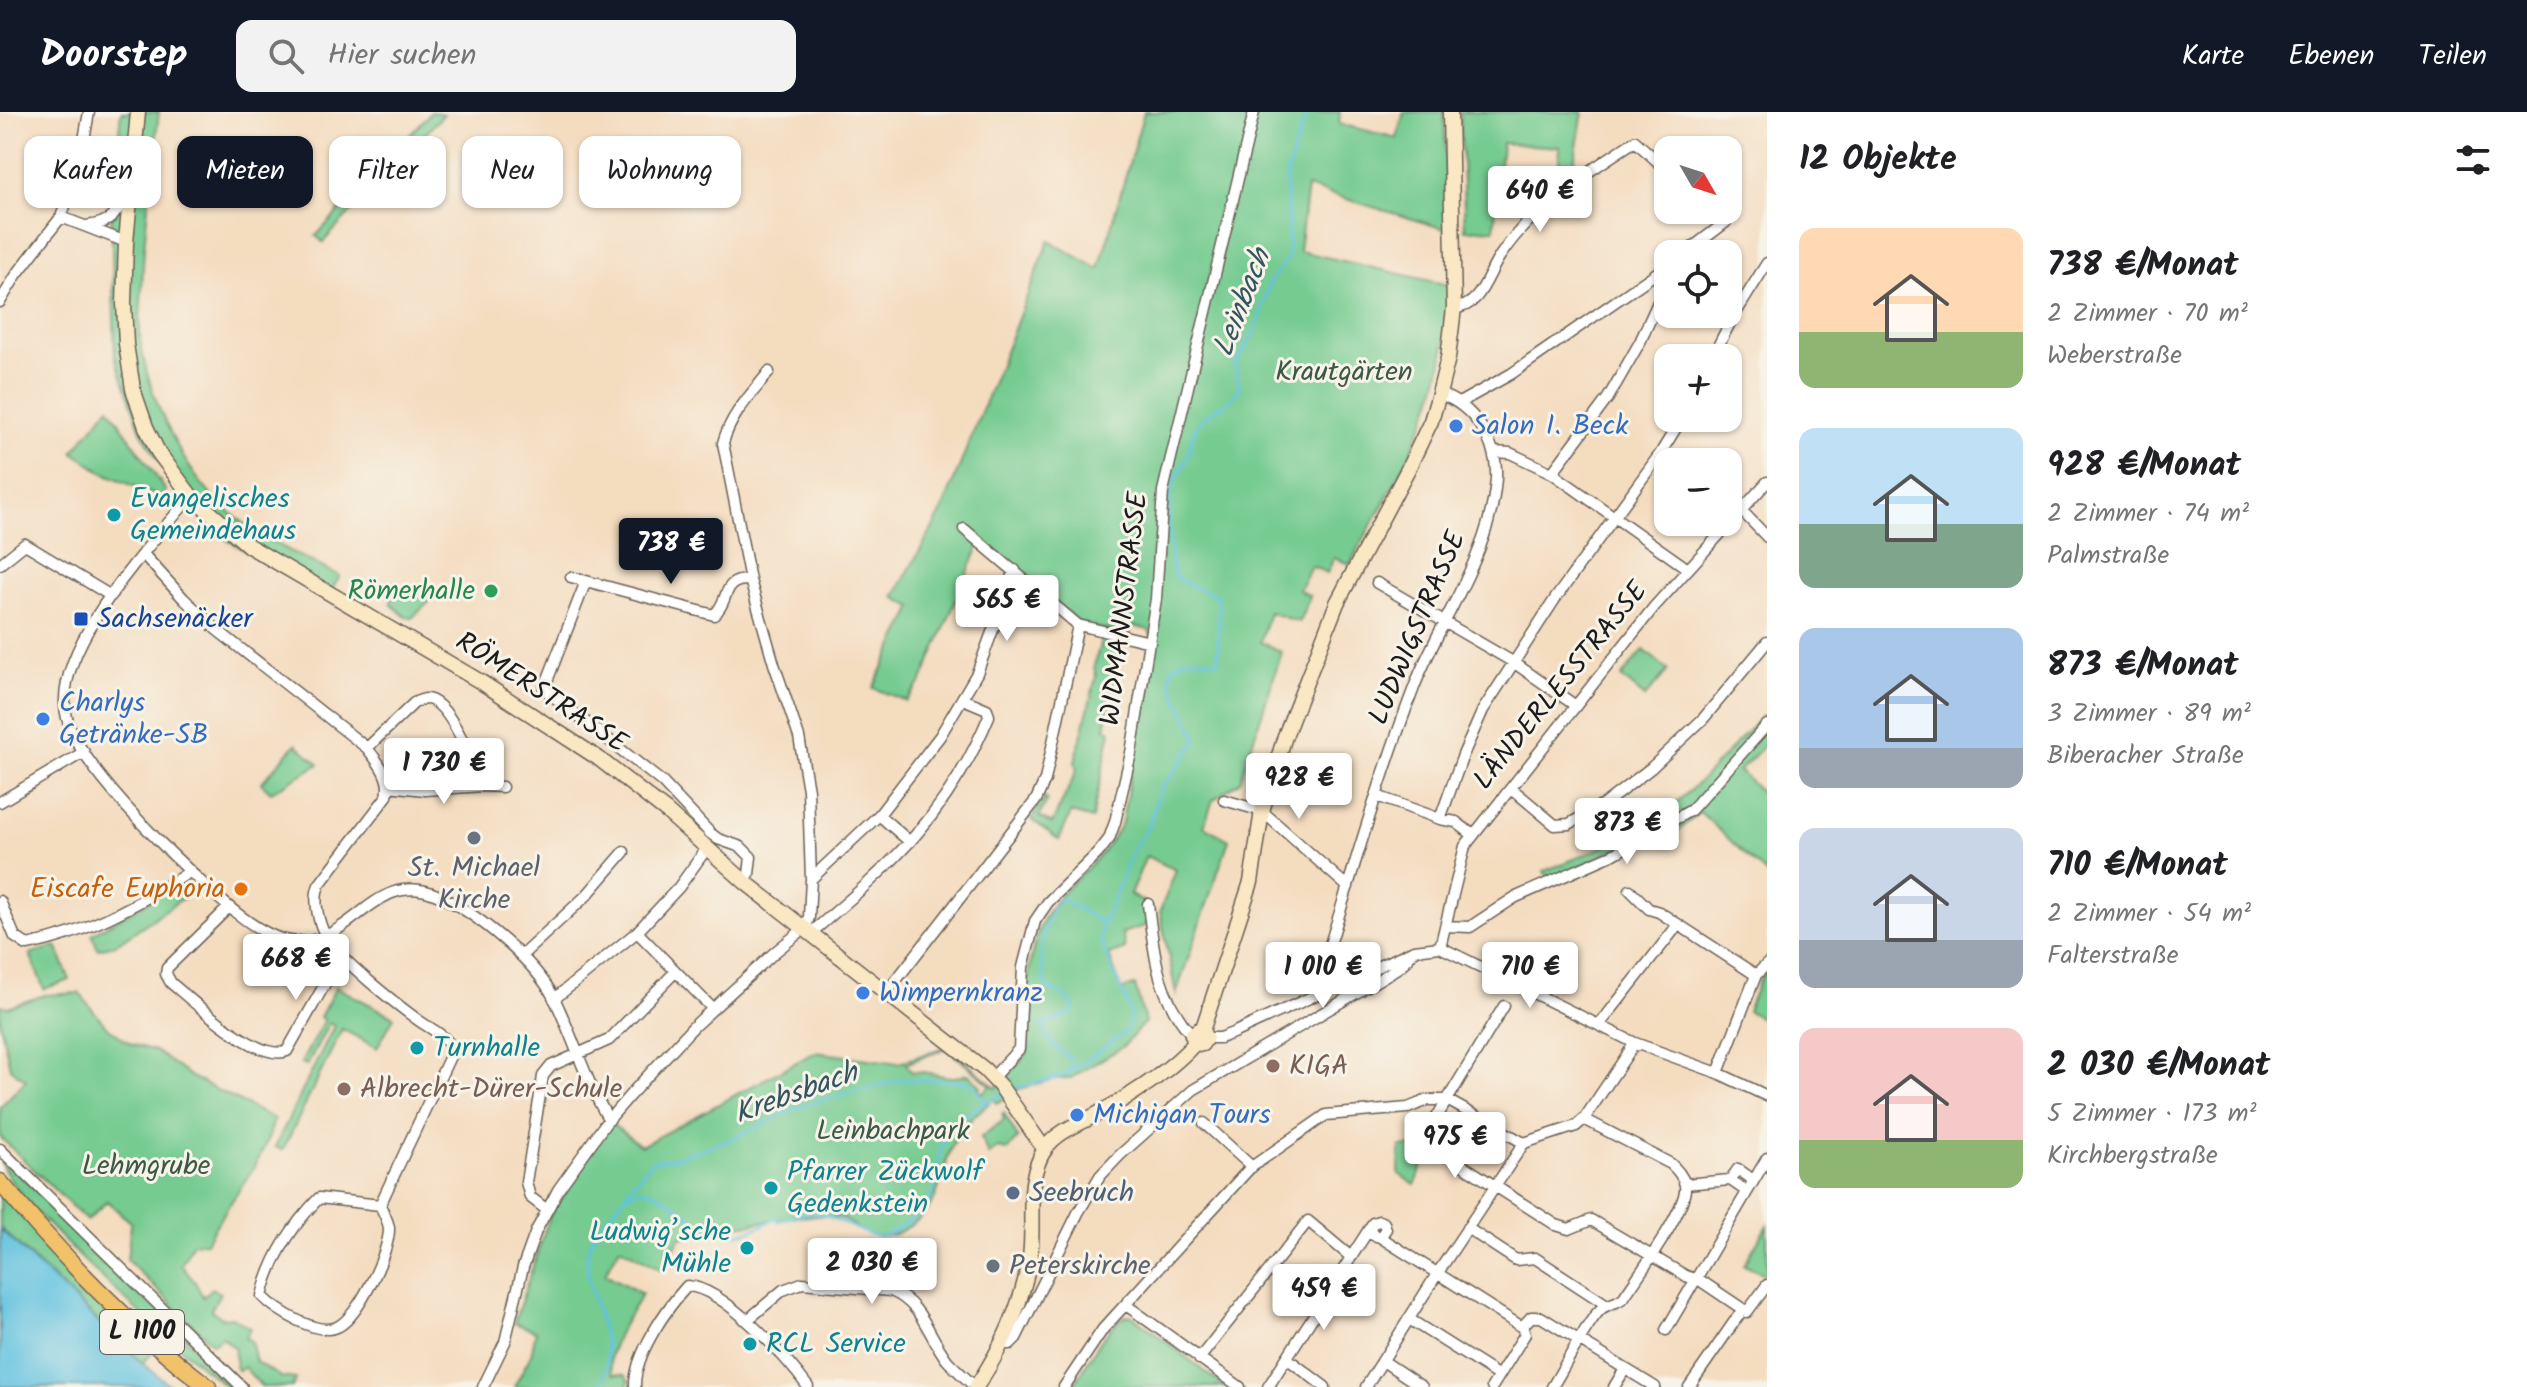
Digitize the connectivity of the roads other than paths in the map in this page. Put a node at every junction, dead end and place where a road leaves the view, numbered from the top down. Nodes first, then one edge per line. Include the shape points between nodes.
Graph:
1 (89, 112) edge
2 (138, 112) edge
3 (1254, 112) edge
4 (1450, 112) edge
5 (136, 136) edge
6 (1654, 158) edge
7 (117, 208) edge
8 (129, 208) edge
9 (61, 217) junction
10 (1723, 224) edge
11 (81, 227) junction
12 (1702, 240) edge
13 (126, 242) junction
14 (1767, 263) edge
15 (1654, 275) edge
16 (0, 302) edge
17 (1454, 308) junction
18 (1654, 311) edge
19 (1719, 344) edge
20 (769, 372) dead end
21 (1439, 394) junction
22 (1459, 403) junction
23 (1673, 432) edge
24 (1494, 452) junction
25 (1552, 473) junction
26 (1767, 482) edge
27 (191, 496) junction
28 (1742, 509) edge
29 (1742, 511) edge
30 (1615, 517) junction
31 (964, 529) dead end
32 (1718, 536) edge
33 (1767, 537) edge
34 (143, 554) junction
35 (0, 564) edge
36 (1688, 569) junction
37 (1015, 570) junction
38 (571, 577) dead end
39 (750, 580) junction
40 (586, 581) junction
41 (1377, 583) dead end
42 (111, 596) junction
43 (1443, 621) junction
44 (1078, 625) junction
45 (1150, 642) junction
46 (1767, 642) edge
47 (1513, 662) junction
48 (963, 699) junction
49 (1576, 706) junction
50 (1767, 725) edge
51 (367, 748) junction
52 (84, 752) junction
53 (389, 786) junction
54 (482, 786) junction
55 (502, 787) dead end
56 (1511, 788) junction
57 (1377, 796) junction
58 (1224, 800) dead end
59 (0, 802) edge
60 (1262, 811) junction
61 (879, 815) junction
62 (1440, 819) junction
63 (1473, 835) junction
64 (910, 842) junction
65 (707, 848) junction
66 (624, 852) dead end
67 (191, 871) junction
68 (811, 879) junction
69 (745, 882) junction
70 (1348, 887) junction
71 (1630, 890) dead end
72 (0, 901) edge
73 (1148, 904) dead end
74 (229, 907) junction
75 (1445, 926) junction
76 (1677, 926) junction
77 (809, 930) junction
78 (637, 932) junction
79 (326, 937) junction
80 (303, 940) junction
81 (1440, 947) junction
82 (1414, 950) junction
83 (521, 956) junction
84 (344, 958) junction
85 (1767, 964) edge
86 (675, 972) junction
87 (330, 975) junction
88 (1756, 975) junction
89 (887, 992) junction
90 (1320, 992) junction
91 (554, 999) junction
92 (1504, 1006) dead end
93 (713, 1009) junction
94 (1600, 1024) junction
95 (1199, 1037) junction
96 (1635, 1043) junction
97 (577, 1054) junction
98 (1718, 1073) junction
99 (1000, 1087) junction
100 (1767, 1096) edge
101 (1447, 1100) junction
102 (1584, 1119) junction
103 (609, 1120) junction
104 (1204, 1123) dead end
105 (1524, 1143) junction
106 (0, 1149) edge
107 (1045, 1150) junction
108 (1767, 1158) edge
109 (1252, 1167) junction
110 (1730, 1180) junction
111 (1753, 1180) junction
112 (0, 1182) edge
113 (1685, 1184) junction
114 (1495, 1185) junction
115 (1746, 1191) junction
116 (380, 1205) junction
117 (547, 1210) junction
118 (1467, 1228) junction
119 (1651, 1255) junction
120 (1351, 1257) junction
121 (1437, 1274) junction
122 (1694, 1279) junction
123 (1767, 1285) edge
124 (1126, 1305) junction
125 (1607, 1305) junction
126 (1743, 1309) junction
127 (744, 1319) junction
128 (1409, 1319) junction
129 (1522, 1327) junction
130 (1666, 1330) dead end
131 (1580, 1340) junction
132 (1003, 1344) junction
133 (1199, 1359) junction
134 (1288, 1359) junction
135 (1383, 1361) junction
136 (1625, 1369) junction
137 (1499, 1376) junction
138 (208, 1387) edge
139 (242, 1387) edge
140 (483, 1387) edge
141 (635, 1387) edge
142 (808, 1387) edge
143 (976, 1387) edge
144 (1064, 1387) edge
145 (1240, 1387) edge
146 (1268, 1387) edge
147 (1325, 1387) edge
148 (1366, 1387) edge
149 (1422, 1387) edge
150 (1492, 1387) edge
151 (1552, 1387) edge
152 (1614, 1387) edge
153 (1655, 1387) edge
154 (1689, 1387) edge

1 - 9 street via 79,168
2 - 5 main road, RÖMERSTRASSE
3 - 45 street, WIDMANNSTRASSE via 1163,491
4 - 17 main road
6 - 17 street via 1635,141 1599,165 1538,211 1500,256 1475,300
7 - 11 street via 101,224
8 - 13 main road, RÖMERSTRASSE
9 - 11 street
9 - 16 street
10 - 12 street
11 - 13 street
13 - 27 main road, RÖMERSTRASSE via 125,332 133,389 158,452
14 - 19 street
15 - 22 street via 1511,374
17 - 21 main road
18 - 25 street via 1608,398
20 - 39 street via 739,408 723,443
21 - 22 street
21 - 60 main road via 1408,469 1337,603
22 - 24 street via 1485,432
23 - 30 street
24 - 25 street via 1510,453
24 - 43 street, LUDWIGSTRASSE via 1491,512 1475,563
25 - 30 street
26 - 28 street, LÄNDERLESSTRASSE
27 - 34 street
27 - 65 main road, RÖMERSTRASSE via 249,546 420,645 598,758
29 - 33 street
30 - 36 street
30 - 47 street
31 - 37 street
32 - 36 street, LÄNDERLESSTRASSE
34 - 42 street
34 - 51 street via 217,630
35 - 42 street via 25,544
36 - 49 street, LÄNDERLESSTRASSE
37 - 44 street
37 - 48 street
38 - 40 street
39 - 40 street via 730,586 714,615
39 - 68 street via 799,737 808,790
40 - 69 street, RÖMERSTRASSE via 544,689 662,782 718,839 741,847 751,857
41 - 43 street
42 - 52 street via 84,636 67,689 67,717
43 - 47 street
43 - 57 street, LUDWIGSTRASSE
44 - 45 street
44 - 89 street via 1045,780 1036,800
45 - 99 street, WIDMANNSTRASSE via 1115,822 1098,853 1035,921 1023,967 1019,1049
46 - 56 street via 1703,719 1603,805 1569,824 1555,825
47 - 49 street
47 - 62 street via 1483,710
48 - 61 street
48 - 64 street via 987,709 989,716 962,775
49 - 56 street, LÄNDERLESSTRASSE
50 - 75 street via 1680,817 1614,854 1514,898 1470,927
51 - 53 street
51 - 54 street via 414,703 430,700 450,718
52 - 59 street
52 - 67 street via 154,836
53 - 54 street
53 - 79 street via 387,796 319,885 316,901
54 - 55 street
56 - 63 street, LÄNDERLESSTRASSE
57 - 62 street
57 - 70 street, LUDWIGSTRASSE
58 - 60 street
60 - 70 street
60 - 95 main road via 1251,882
61 - 64 street
61 - 68 street
62 - 63 street via 1456,822
63 - 75 street, LÄNDERLESSTRASSE via 1465,846
64 - 77 street via 880,874
65 - 69 main road, RÖMERSTRASSE
65 - 78 street
66 - 83 street
67 - 72 street via 122,911 27,945 15,937
67 - 74 street
68 - 77 street
69 - 77 main road, RÖMERSTRASSE
70 - 90 street, LUDWIGSTRASSE via 1319,980
71 - 76 street
73 - 95 street via 1162,988 1172,1011
74 - 80 street via 267,932 288,941
74 - 87 street via 166,974 232,1032 265,1052 282,1054
75 - 81 street, LÄNDERLESSTRASSE
76 - 88 street
76 - 94 street
77 - 89 main road, RÖMERSTRASSE
77 - 93 street via 775,952
78 - 86 street
78 - 91 street
79 - 80 street
79 - 83 street via 386,894 419,888 479,921
79 - 84 street
80 - 87 street via 315,966
81 - 82 street
81 - 94 street
82 - 90 street
82 - 132 street via 1402,965 1193,1090 1130,1145 1100,1176 1016,1338
83 - 91 street
84 - 87 street
84 - 116 street via 452,1045
85 - 88 street
86 - 93 street
86 - 97 street via 609,1040
88 - 98 street
89 - 99 main road, RÖMERSTRASSE
90 - 95 street via 1220,1038
91 - 97 street
92 - 101 street
93 - 103 street
94 - 96 street
95 - 107 main road via 1166,1070 1057,1136
96 - 98 street
96 - 102 street
97 - 103 street
97 - 117 street via 551,1066 543,1076 526,1182 530,1197
98 - 100 street
99 - 107 main road, RÖMERSTRASSE
101 - 105 street
101 - 109 street via 1333,1112
101 - 114 street via 1423,1140
102 - 105 street
102 - 113 street via 1671,1164
103 - 117 street
104 - 109 street
105 - 114 street
106 - 139 street
107 - 132 main road via 1035,1173 1026,1280
108 - 111 street
109 - 124 street
110 - 111 street via 1738,1169
110 - 113 street
110 - 115 street
111 - 115 street
112 - 138 main road, L 1100 via 79,1274
113 - 119 street via 1679,1209
114 - 118 street
114 - 119 street via 1556,1225 1569,1229 1591,1220
115 - 122 street
116 - 116 street via 389,1228 385,1248 372,1283 341,1326 307,1324 262,1296 271,1265 319,1198
117 - 140 street via 523,1267 505,1342
118 - 121 street
118 - 125 street via 1516,1260 1535,1258
119 - 122 street
119 - 125 street via 1624,1297
120 - 121 street via 1376,1221 1384,1223 1380,1237
120 - 133 street via 1308,1221
120 - 134 street
121 - 128 street
121 - 129 street
122 - 126 street
122 - 130 street
123 - 126 street via 1747,1312
124 - 133 street
124 - 144 street
125 - 131 street
126 - 154 street
127 - 141 street via 703,1288 687,1286 669,1306 642,1357
127 - 142 street
127 - 143 street via 783,1290 802,1283 891,1291 919,1313 948,1361
128 - 135 street
128 - 137 street
129 - 131 street via 1531,1317 1541,1317
129 - 137 street via 1525,1334
131 - 136 street
131 - 151 street
132 - 143 main road
133 - 145 street
134 - 146 street
134 - 147 street
135 - 148 street
135 - 149 street
136 - 152 street
136 - 153 street
137 - 150 street

